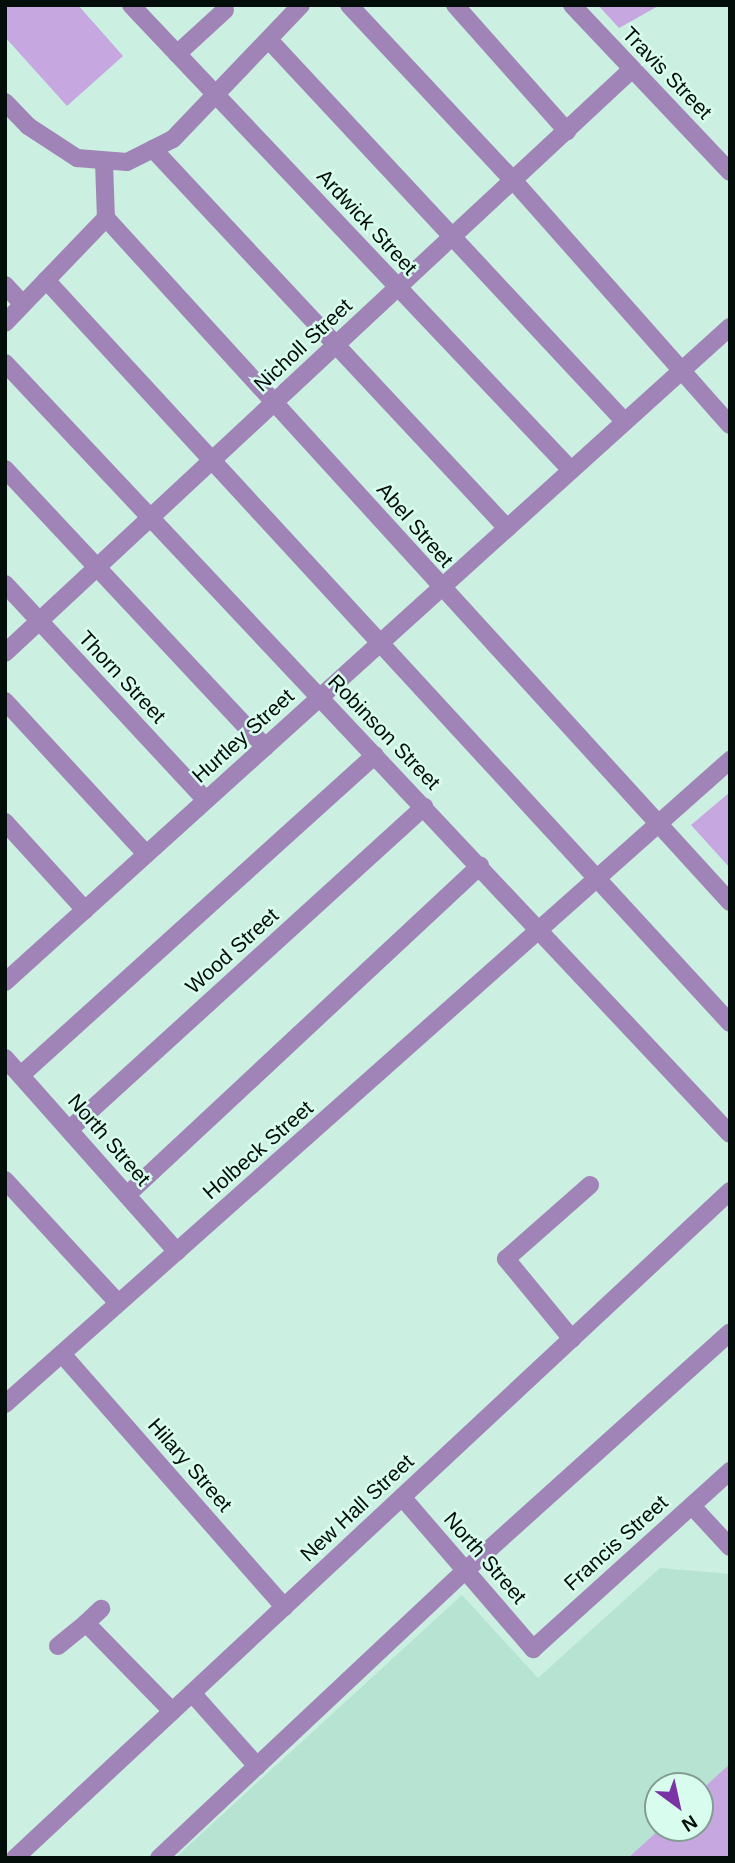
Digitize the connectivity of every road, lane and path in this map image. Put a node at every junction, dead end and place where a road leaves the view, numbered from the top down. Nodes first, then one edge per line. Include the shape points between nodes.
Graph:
1 (131, 5) edge
2 (301, 5) edge
3 (349, 5) edge
4 (455, 5) edge
5 (572, 5) edge
6 (225, 10) dead end
7 (269, 40) junction
8 (177, 54) junction
9 (631, 71) junction
10 (217, 97) junction
11 (5, 102) edge
12 (567, 131) junction
13 (153, 149) junction
14 (104, 162) junction
15 (730, 172) edge
16 (513, 180) junction
17 (106, 218) junction
18 (453, 237) junction
19 (46, 280) junction
20 (5, 285) edge
21 (398, 288) junction
22 (23, 304) junction
23 (5, 323) edge
24 (730, 327) edge
25 (336, 345) junction
26 (5, 363) edge
27 (681, 371) junction
28 (276, 401) junction
29 (625, 422) junction
30 (730, 425) edge
31 (213, 461) junction
32 (5, 469) edge
33 (571, 470) junction
34 (152, 518) junction
35 (507, 528) junction
36 (98, 568) junction
37 (5, 584) edge
38 (440, 589) junction
39 (40, 621) junction
40 (380, 643) junction
41 (5, 653) edge
42 (320, 698) junction
43 (5, 701) edge
44 (265, 747) junction
45 (375, 755) junction
46 (730, 760) edge
47 (206, 800) junction
48 (424, 807) junction
49 (5, 822) edge
50 (659, 822) junction
51 (146, 854) junction
52 (480, 866) junction
53 (597, 879) junction
54 (730, 902) edge
55 (85, 910) junction
56 (541, 931) junction
57 (5, 982) edge
58 (730, 1023) edge
59 (5, 1058) edge
60 (21, 1075) junction
61 (70, 1129) junction
62 (730, 1134) edge
63 (5, 1180) edge
64 (590, 1185) dead end
65 (730, 1191) edge
66 (127, 1195) junction
67 (177, 1252) junction
68 (118, 1303) junction
69 (730, 1332) edge
70 (572, 1339) junction
71 (62, 1354) junction
72 (5, 1404) edge
73 (730, 1471) edge
74 (402, 1497) junction
75 (692, 1506) junction
76 (730, 1547) edge
77 (466, 1570) junction
78 (284, 1607) junction
79 (101, 1609) dead end
80 (86, 1623) junction
81 (58, 1646) dead end
82 (533, 1649) joint
83 (192, 1693) junction
84 (172, 1711) junction
85 (257, 1766) junction
86 (15, 1858) edge
87 (159, 1858) edge

1 - 8 street, Ardwick Street
2 - 7 street
3 - 16 street
4 - 12 street
5 - 9 street, Travis Street
6 - 8 street
7 - 10 street
7 - 18 street
8 - 10 street, Ardwick Street
9 - 12 street, Nicholl Street
9 - 15 street, Travis Street
10 - 13 street via 173,139
10 - 21 street, Ardwick Street
11 - 14 street via 28,126 77,158
12 - 16 street, Nicholl Street
13 - 14 street via 127,162
13 - 25 street
14 - 17 street
16 - 18 street, Nicholl Street
16 - 27 street
17 - 19 street
17 - 28 street, Abel Street
18 - 21 street, Nicholl Street
18 - 29 street
19 - 22 street
19 - 31 street
20 - 22 street
21 - 25 street, Nicholl Street
21 - 33 street, Ardwick Street
22 - 23 street
24 - 27 street, Hurtley Street
25 - 28 street, Nicholl Street
25 - 35 street
26 - 34 street, Robinson Street
27 - 29 street, Hurtley Street
27 - 30 street
28 - 31 street, Nicholl Street
28 - 38 street, Abel Street
29 - 33 street, Hurtley Street
31 - 34 street, Nicholl Street
31 - 40 street
32 - 36 street
33 - 35 street, Hurtley Street
34 - 36 street, Nicholl Street
34 - 42 street, Robinson Street
35 - 38 street, Hurtley Street
36 - 39 street, Nicholl Street
36 - 44 street
37 - 39 street, Thorn Street
38 - 40 street, Hurtley Street
38 - 50 street, Abel Street
39 - 41 street, Nicholl Street
39 - 47 street, Thorn Street
40 - 42 street, Hurtley Street
40 - 53 street
42 - 44 street, Hurtley Street
42 - 45 street, Robinson Street
43 - 51 street
44 - 47 street, Hurtley Street
45 - 48 street, Robinson Street
45 - 60 street
46 - 50 street, Holbeck Street
47 - 51 street, Hurtley Street
48 - 52 street, Robinson Street
48 - 61 street, Wood Street
49 - 55 street
50 - 53 street, Holbeck Street
50 - 54 street, Abel Street
51 - 55 street, Hurtley Street
52 - 56 street, Robinson Street
52 - 66 street
53 - 56 street, Holbeck Street
53 - 58 street
55 - 57 street, Hurtley Street
56 - 62 street, Robinson Street
56 - 67 street, Holbeck Street
59 - 60 street, North Street
60 - 61 street, North Street
61 - 66 street, North Street
63 - 68 street
64 - 70 street via 506,1259
65 - 70 street, New Hall Street
66 - 67 street, North Street
67 - 68 street, Holbeck Street
68 - 71 street, Holbeck Street
69 - 77 street
70 - 74 street, New Hall Street
71 - 72 street, Holbeck Street
71 - 78 street, Hilary Street
73 - 75 street, Francis Street
74 - 77 street, North Street
74 - 78 street, New Hall Street
75 - 76 street
75 - 82 street, Francis Street
77 - 82 street, North Street
77 - 85 street
78 - 83 street, New Hall Street
79 - 80 street
80 - 81 street
80 - 84 street
83 - 84 street, New Hall Street
83 - 85 street
84 - 86 street, New Hall Street
85 - 87 street

